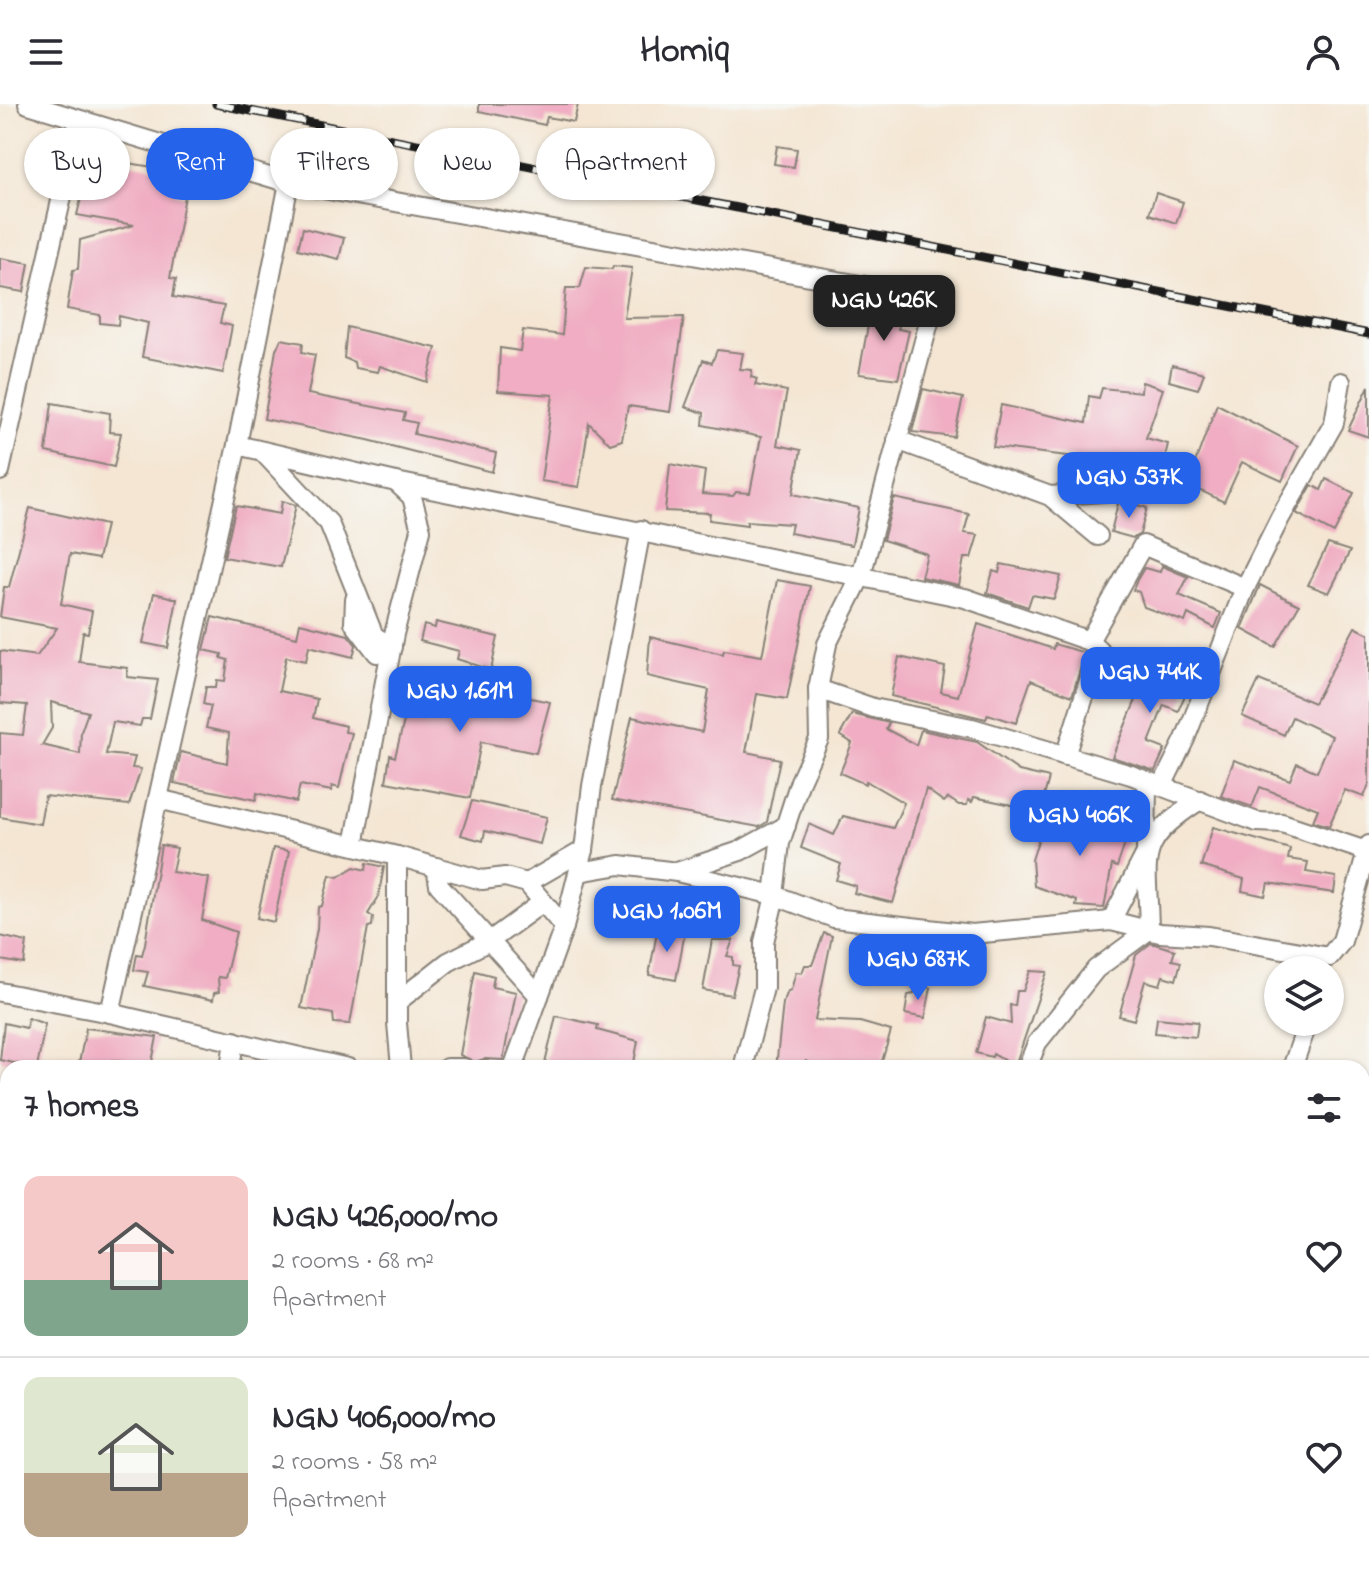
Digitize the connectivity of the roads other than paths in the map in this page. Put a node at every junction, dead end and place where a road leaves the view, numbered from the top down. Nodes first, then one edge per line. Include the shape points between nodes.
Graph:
1 (28, 104) edge
2 (79, 121) junction
3 (270, 177) edge
4 (286, 200) edge
5 (384, 200) edge
6 (1341, 382) dead end
7 (897, 440) junction
8 (237, 445) junction
9 (262, 451) junction
10 (0, 471) edge
11 (396, 482) junction
12 (1130, 490) dead end
13 (1050, 496) junction
14 (641, 530) junction
15 (1098, 536) dead end
16 (861, 576) junction
17 (1245, 588) junction
18 (1089, 641) junction
19 (384, 650) junction
20 (818, 689) junction
21 (1065, 756) junction
22 (1155, 783) junction
23 (158, 799) junction
24 (1200, 800) junction
25 (786, 826) junction
26 (354, 845) junction
27 (584, 850) junction
28 (1368, 850) edge
29 (1146, 853) junction
30 (397, 856) junction
31 (436, 867) junction
32 (579, 872) junction
33 (677, 872) junction
34 (527, 883) junction
35 (774, 895) junction
36 (543, 902) junction
37 (1111, 921) junction
38 (564, 927) junction
39 (1149, 930) junction
40 (491, 940) junction
41 (1293, 956) edge
42 (1332, 956) edge
43 (0, 992) edge
44 (539, 996) junction
45 (397, 1002) junction
46 (110, 1013) junction
47 (1303, 1036) edge
48 (234, 1041) junction
49 (231, 1060) edge
50 (314, 1060) edge
51 (401, 1060) edge
52 (516, 1060) edge
53 (745, 1060) edge
54 (1030, 1060) edge
55 (1295, 1060) edge
56 (396, 1572) edge
57 (420, 1572) edge

1 - 2 street
2 - 3 street
2 - 10 street
4 - 8 street
5 - 7 street via 911,294 932,311
6 - 17 street via 1334,423
7 - 13 street
7 - 16 street
8 - 9 street
8 - 23 street
9 - 11 street
9 - 19 street via 329,523
11 - 14 street
11 - 19 street via 412,497 421,530
12 - 13 street
13 - 15 street
14 - 16 street
14 - 27 street
16 - 18 street via 965,598
16 - 20 street via 827,644
17 - 18 street via 1143,545
17 - 22 street via 1221,655
18 - 21 street via 1099,650
19 - 26 street
20 - 21 street
20 - 25 street via 819,739
21 - 22 street
22 - 24 street
22 - 29 street
23 - 26 street
23 - 46 street
24 - 28 street via 1257,822 1282,823
24 - 29 street via 1168,821
25 - 33 street via 740,851
25 - 35 street
26 - 30 street
27 - 32 street
27 - 34 street
28 - 42 street via 1342,941
29 - 37 street
29 - 39 street
30 - 31 street
30 - 45 street
31 - 34 street via 482,880 505,877
31 - 40 street via 439,885
32 - 33 street via 620,865
32 - 38 street
33 - 35 street
34 - 36 street
35 - 37 street via 834,918 972,934
35 - 53 street via 764,942 764,988
36 - 38 street
36 - 40 street
37 - 39 street
38 - 44 street
39 - 41 street via 1209,936
39 - 54 street via 1096,969 1037,1043
40 - 44 street
40 - 45 street via 448,962
43 - 46 street
44 - 52 street
45 - 51 street
46 - 48 street
47 - 55 street
48 - 49 street
48 - 50 street
56 - 57 street

